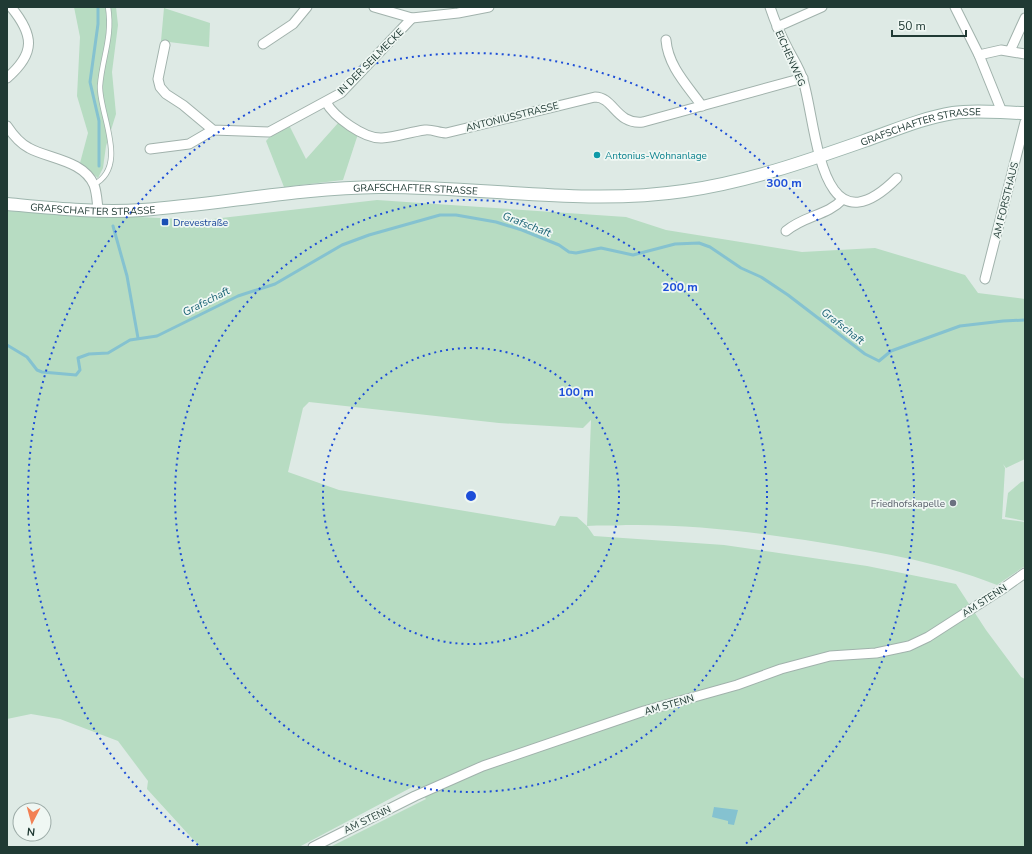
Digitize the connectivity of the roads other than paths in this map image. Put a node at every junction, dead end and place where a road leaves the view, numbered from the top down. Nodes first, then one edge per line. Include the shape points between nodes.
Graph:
1 (11, 7) edge
2 (108, 7) edge
3 (307, 7) edge
4 (374, 7) edge
5 (489, 7) edge
6 (770, 7) edge
7 (822, 7) edge
8 (955, 7) edge
9 (457, 10) edge
10 (412, 18) junction
11 (1025, 18) edge
12 (777, 27) junction
13 (666, 40) dead end
14 (263, 44) dead end
15 (165, 45) dead end
16 (1010, 51) junction
17 (1025, 54) edge
18 (979, 55) junction
19 (7, 78) edge
20 (802, 78) junction
21 (326, 102) junction
22 (702, 106) junction
23 (1002, 112) junction
24 (1025, 113) edge
25 (1025, 122) edge
26 (7, 126) edge
27 (213, 130) junction
28 (150, 149) dead end
29 (819, 156) junction
30 (897, 178) dead end
31 (93, 185) junction
32 (843, 198) junction
33 (7, 204) edge
34 (98, 210) junction
35 (786, 231) dead end
36 (985, 279) dead end
37 (1025, 573) edge
38 (313, 847) edge

1 - 19 street via 25,27 29,42 25,57
2 - 31 lane via 110,28 100,86 111,152 106,176
3 - 14 street via 293,24
4 - 10 street
5 - 9 street
6 - 12 street, EICHENWEG
7 - 12 street
8 - 18 street
9 - 10 street
10 - 21 street, IN DER SEILMECKE via 346,88
11 - 16 street
12 - 20 street, EICHENWEG
13 - 22 street via 669,58
15 - 27 street via 158,72 160,87
16 - 17 street
16 - 18 street
18 - 23 street
20 - 22 street, ANTONIUSSTRASSE
20 - 29 street, EICHENWEG
21 - 22 street, ANTONIUSSTRASSE via 332,112 350,126 380,138 424,130 446,133 595,97 606,101 626,120 634,122 643,122
21 - 27 street, IN DER SEILMECKE via 272,131
23 - 24 street, GRAFSCHAFTER STRASSE
23 - 29 street, GRAFSCHAFTER STRASSE via 942,115
25 - 36 street, AM FORSTHAUS
26 - 31 street via 24,144 72,165 86,174
27 - 28 street via 189,144
29 - 32 street via 831,187
29 - 34 street, GRAFSCHAFTER STRASSE via 742,181 659,194 600,197 424,187 376,187 307,191 139,210
30 - 32 street via 875,196 860,201
31 - 34 street
32 - 35 street via 834,208 804,219
33 - 34 street, GRAFSCHAFTER STRASSE
37 - 38 street, AM STENN via 928,637 909,646 881,652 830,656 644,711 483,766 415,796

